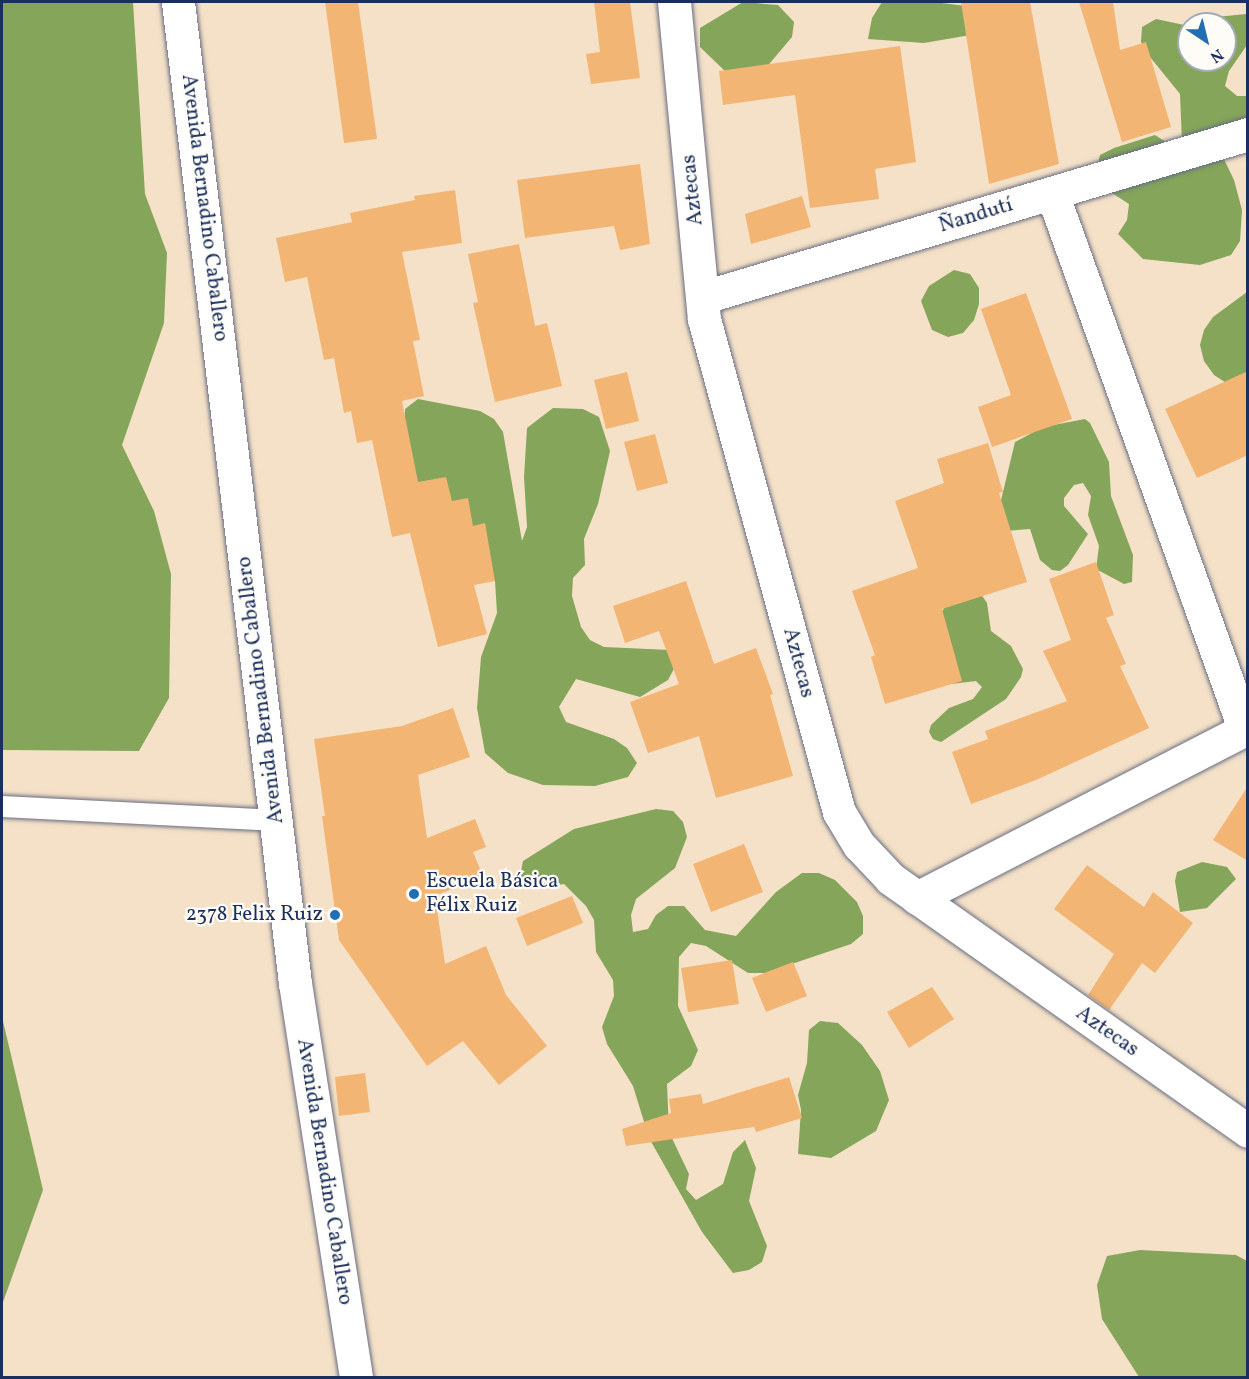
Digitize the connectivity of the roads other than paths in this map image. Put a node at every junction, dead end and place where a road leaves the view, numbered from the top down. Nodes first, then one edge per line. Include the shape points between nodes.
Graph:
1 (178, 2) edge
2 (674, 2) edge
3 (1248, 134) edge
4 (1052, 194) junction
5 (704, 297) junction
6 (1246, 728) edge
7 (2, 806) edge
8 (277, 820) junction
9 (917, 898) junction
10 (1248, 1131) edge
11 (356, 1377) edge

1 - 8 street, Avenida Bernadino Caballero
2 - 5 street, Aztecas
3 - 4 street, Ñandutí
4 - 5 street, Ñandutí
4 - 6 street
5 - 9 street, Aztecas via 704,319 839,812 859,845 891,879
6 - 9 street
7 - 8 lane
8 - 11 street, Avenida Bernadino Caballero via 295,983
9 - 10 street, Aztecas

